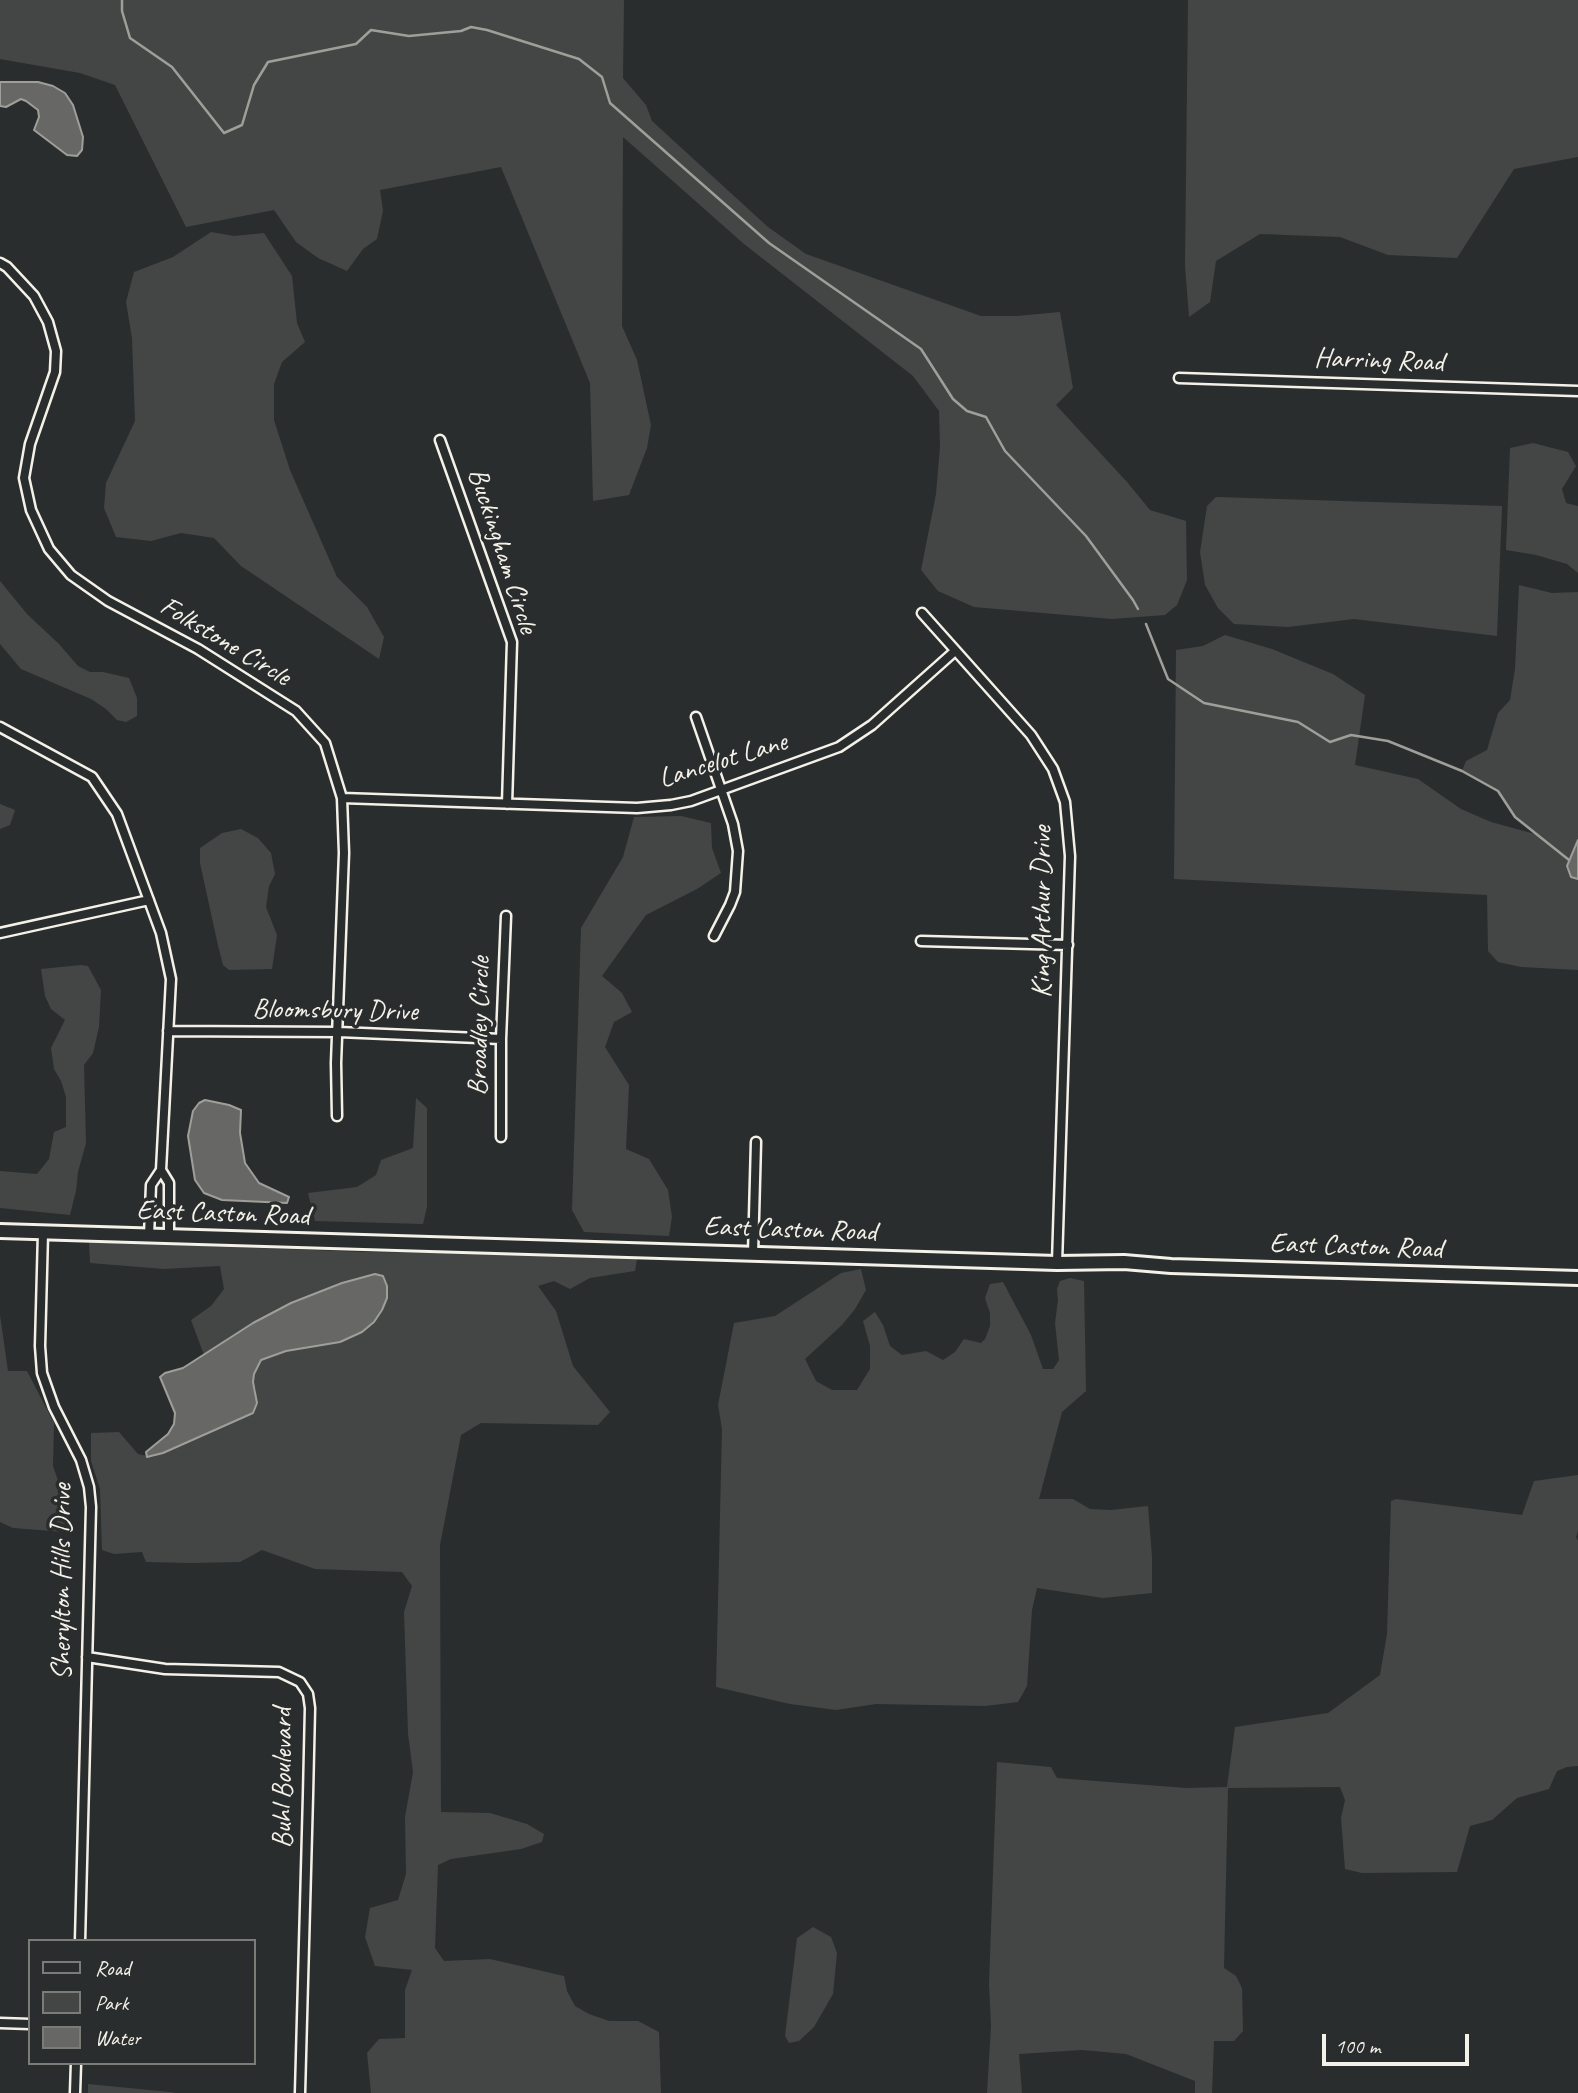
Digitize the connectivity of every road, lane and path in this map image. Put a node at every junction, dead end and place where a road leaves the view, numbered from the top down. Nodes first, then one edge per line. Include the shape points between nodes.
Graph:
1 (0, 263) edge
2 (1179, 378) dead end
3 (1578, 391) edge
4 (440, 440) dead end
5 (922, 613) dead end
6 (956, 651) junction
7 (696, 717) dead end
8 (0, 727) edge
9 (722, 790) junction
10 (342, 797) junction
11 (507, 804) junction
12 (149, 900) junction
13 (506, 916) dead end
14 (0, 933) edge
15 (714, 936) dead end
16 (922, 941) dead end
17 (1068, 945) junction
18 (167, 1031) junction
19 (338, 1032) junction
20 (501, 1039) junction
21 (337, 1116) dead end
22 (501, 1137) dead end
23 (756, 1142) dead end
24 (161, 1170) junction
25 (0, 1231) edge
26 (43, 1233) junction
27 (149, 1236) junction
28 (169, 1236) junction
29 (753, 1254) junction
30 (1057, 1263) junction
31 (1578, 1278) edge
32 (87, 1657) junction
33 (79, 1939) edge
34 (0, 2023) edge
35 (28, 2024) edge
36 (76, 2065) edge
37 (75, 2093) edge
38 (300, 2093) edge

1 - 10 street, Folkstone Circle via 34,296 56,351 55,372 30,444 24,478 31,510 49,549 72,575 108,601 198,649 296,711 325,743
2 - 3 street, Harring Road
4 - 11 street, Buckingham Circle via 512,642
5 - 6 street, King Arthur Drive
6 - 9 street, Lancelot Lane via 852,739
6 - 17 street, King Arthur Drive via 1031,735 1059,782 1070,843
7 - 9 street
8 - 12 street via 92,777 117,814
9 - 11 street, Lancelot Lane via 651,807
9 - 15 street via 737,838 738,865 730,905
10 - 11 street, Lancelot Lane
10 - 19 street, Folkstone Circle
12 - 14 street
12 - 18 street via 171,979
13 - 20 street, Broadley Circle
16 - 17 street
17 - 30 street, King Arthur Drive
18 - 19 street, Bloomsbury Drive
18 - 24 street
19 - 20 street, Bloomsbury Drive
19 - 21 street, Folkstone Circle
20 - 22 street, Broadley Circle
23 - 29 street
24 - 27 street via 151,1185
24 - 28 street via 169,1183
25 - 26 street, East Caston Road
26 - 27 street, East Caston Road
26 - 32 street, Sherylton Hills Drive via 42,1373 89,1487
27 - 28 street, East Caston Road
28 - 29 street, East Caston Road
29 - 30 street, East Caston Road
30 - 31 street, East Caston Road
32 - 33 street, Sherylton Hills Drive
32 - 38 street, Buhl Boulevard via 165,1669 279,1672 300,1682 308,1694
34 - 35 street
36 - 37 street

